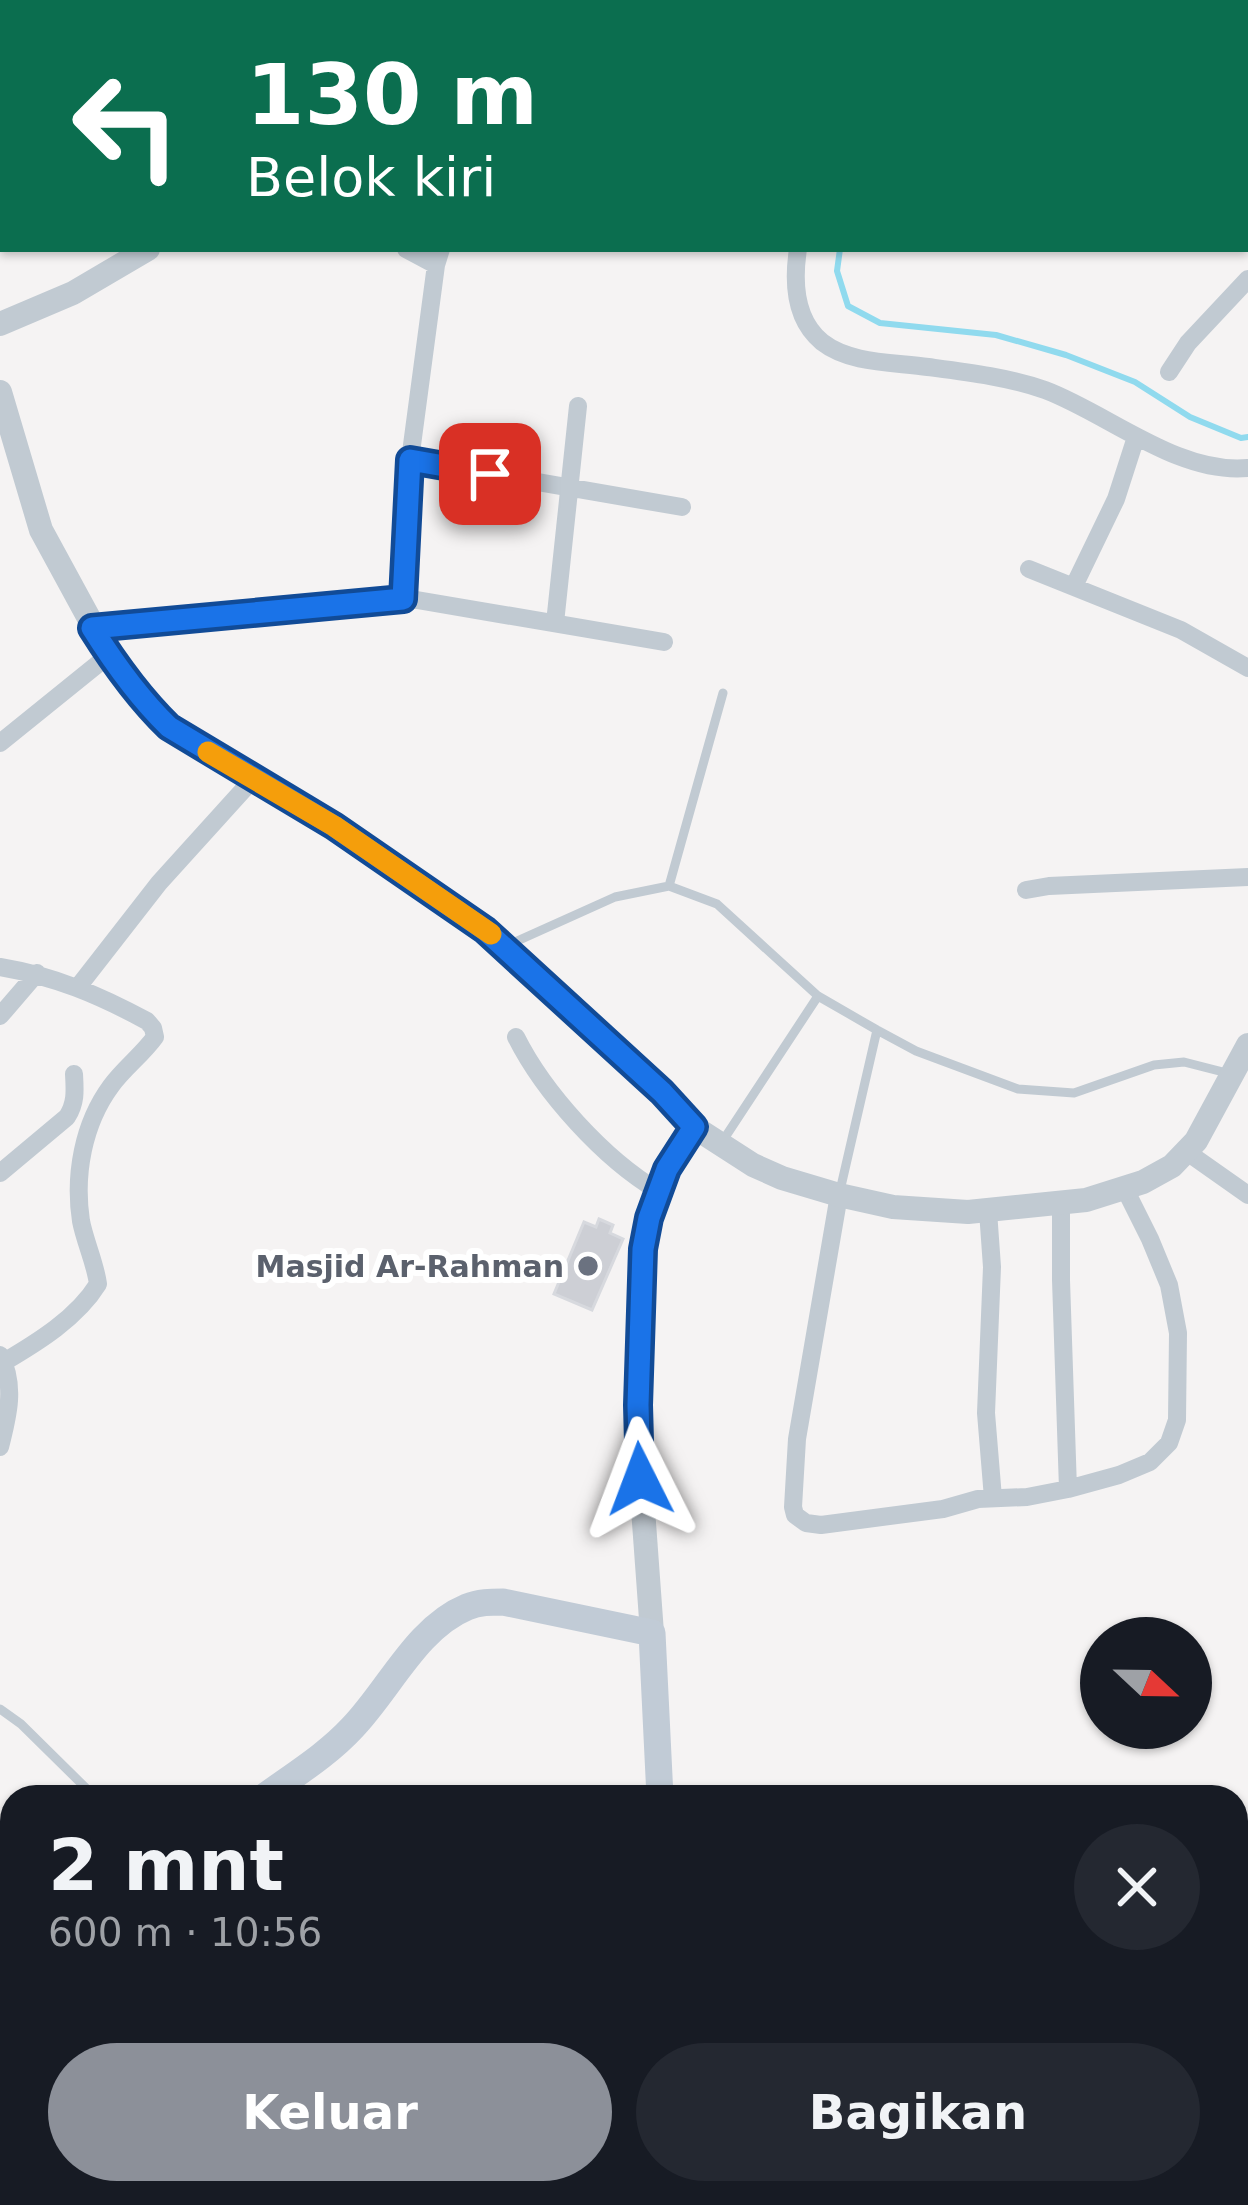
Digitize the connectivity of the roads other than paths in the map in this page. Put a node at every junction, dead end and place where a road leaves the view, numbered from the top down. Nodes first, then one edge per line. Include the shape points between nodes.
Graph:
1 (143, 252) edge
2 (798, 252) edge
3 (439, 257) edge
4 (1248, 279) edge
5 (0, 324) edge
6 (1168, 372) dead end
7 (0, 392) edge
8 (578, 406) dead end
9 (1136, 437) junction
10 (410, 460) junction
11 (1248, 468) edge
12 (570, 488) junction
13 (682, 507) dead end
14 (1029, 569) dead end
15 (1074, 586) junction
16 (403, 599) junction
17 (555, 623) junction
18 (92, 628) junction
19 (664, 642) dead end
20 (109, 655) junction
21 (1248, 668) edge
22 (723, 693) dead end
23 (0, 743) edge
24 (254, 778) junction
25 (1248, 877) edge
26 (669, 886) junction
27 (1026, 890) dead end
28 (506, 946) junction
29 (0, 967) edge
30 (37, 973) junction
31 (78, 986) junction
32 (818, 996) junction
33 (0, 1016) edge
34 (877, 1030) junction
35 (517, 1037) dead end
36 (1248, 1046) edge
37 (74, 1074) dead end
38 (1232, 1074) junction
39 (694, 1127) junction
40 (720, 1145) junction
41 (1187, 1152) junction
42 (0, 1173) edge
43 (1125, 1189) junction
44 (658, 1190) junction
45 (839, 1196) junction
46 (1248, 1196) edge
47 (1061, 1203) junction
48 (988, 1211) junction
49 (2, 1359) edge
50 (0, 1447) edge
51 (1068, 1489) junction
52 (993, 1498) junction
53 (652, 1633) junction
54 (0, 1709) edge
55 (83, 1785) edge
56 (280, 1785) edge
57 (659, 1785) edge

1 - 5 street
2 - 9 street via 798,306 825,345 1045,390
3 - 10 street
4 - 6 street
7 - 18 street via 41,530
8 - 12 street
9 - 11 street via 1219,467
9 - 15 street
10 - 12 street
10 - 16 street
12 - 13 street
12 - 17 street
14 - 15 street
15 - 21 street
16 - 17 street
16 - 18 street
17 - 19 street
18 - 20 street
20 - 23 street
20 - 24 street via 169,727
22 - 26 lane
24 - 28 street
24 - 31 street
25 - 27 street
26 - 28 lane via 615,897
26 - 32 lane via 717,904
28 - 39 street
29 - 30 street
30 - 31 street
30 - 33 street
31 - 49 street via 147,1021 155,1037 96,1109 82,1150 77,1192 98,1284 32,1346
32 - 34 lane
32 - 40 lane
34 - 38 lane via 1018,1089 1074,1093 1184,1062
34 - 45 lane
35 - 44 street via 567,1111
36 - 38 street
37 - 42 street via 67,1117
38 - 41 street
39 - 40 street
39 - 44 street
40 - 45 street
41 - 43 street
41 - 46 street
43 - 47 street
43 - 51 street via 1169,1285 1178,1333 1177,1420 1150,1462
44 - 53 street via 643,1249 639,1335
45 - 48 street via 893,1208
45 - 52 street via 797,1439 795,1515 821,1525
47 - 48 street
47 - 51 street
48 - 52 street
49 - 50 street via 10,1392
51 - 52 street
53 - 56 main road via 503,1602 463,1608 418,1645 349,1732
53 - 57 main road
54 - 55 lane

